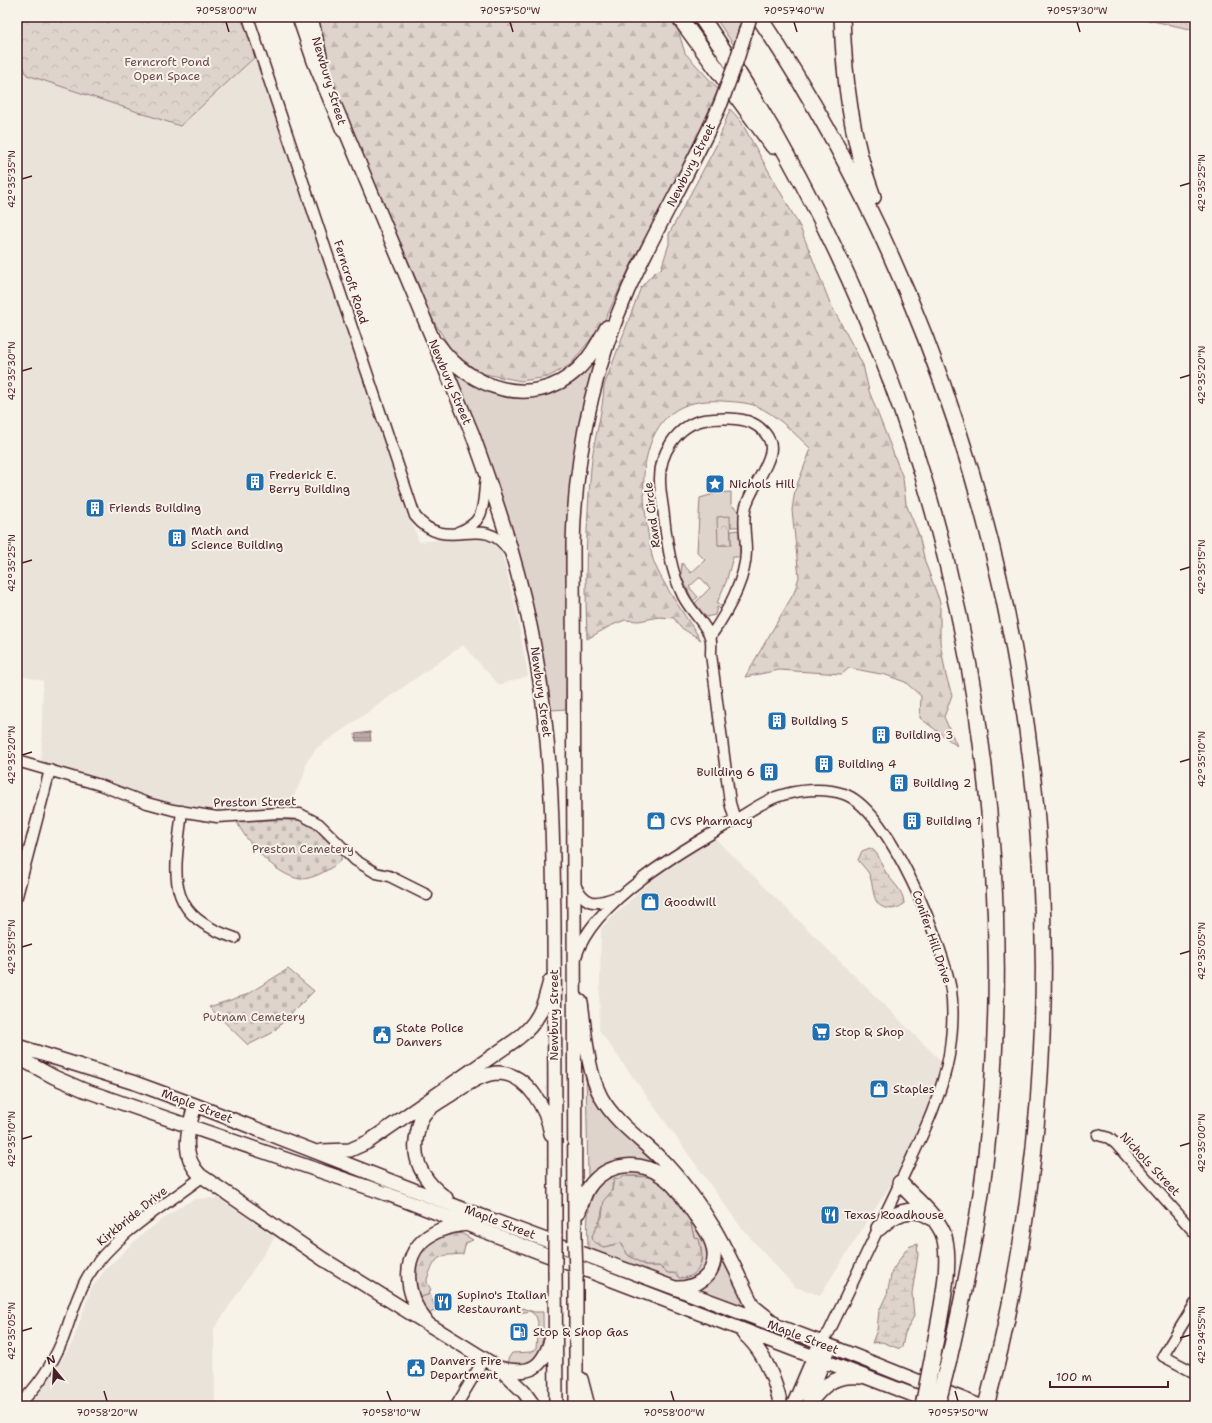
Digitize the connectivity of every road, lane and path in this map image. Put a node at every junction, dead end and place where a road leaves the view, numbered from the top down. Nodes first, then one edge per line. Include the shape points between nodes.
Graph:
1 (248, 17) edge
2 (300, 17) edge
3 (311, 17) edge
4 (679, 17) edge
5 (702, 17) edge
6 (750, 17) edge
7 (759, 17) edge
8 (842, 17) edge
9 (344, 130) junction
10 (812, 200) junction
11 (634, 276) junction
12 (916, 314) junction
13 (422, 315) junction
14 (486, 474) junction
15 (452, 534) junction
16 (515, 562) junction
17 (710, 637) junction
18 (17, 761) edge
19 (50, 770) junction
20 (182, 811) junction
21 (735, 820) junction
22 (574, 882) junction
23 (427, 895) dead end
24 (622, 895) junction
25 (17, 896) edge
26 (235, 938) dead end
27 (574, 963) junction
28 (554, 966) junction
29 (17, 1046) edge
30 (17, 1057) edge
31 (195, 1106) junction
32 (189, 1127) junction
33 (1098, 1135) dead end
34 (307, 1149) junction
35 (555, 1162) junction
36 (202, 1177) junction
37 (900, 1183) junction
38 (468, 1210) junction
39 (934, 1220) junction
40 (575, 1223) junction
41 (467, 1224) junction
42 (879, 1228) junction
43 (1195, 1233) edge
44 (668, 1286) junction
45 (1195, 1304) edge
46 (555, 1320) junction
47 (733, 1327) junction
48 (434, 1329) junction
49 (790, 1332) junction
50 (824, 1345) junction
51 (576, 1355) junction
52 (484, 1359) junction
53 (818, 1360) junction
54 (498, 1368) junction
55 (1195, 1373) edge
56 (870, 1378) junction
57 (17, 1406) edge
58 (456, 1406) edge
59 (534, 1406) edge
60 (556, 1406) edge
61 (576, 1406) edge
62 (588, 1406) edge
63 (781, 1406) edge
64 (793, 1406) edge
65 (806, 1406) edge
66 (923, 1406) edge
67 (937, 1406) edge
68 (942, 1406) edge
69 (980, 1406) edge
70 (986, 1406) edge

1 - 15 street, Ferncroft Road via 411,507 415,516 427,528
2 - 9 highway
3 - 9 main road, Newbury Street via 321,60
4 - 10 highway
5 - 10 highway via 754,98
6 - 11 main road, Newbury Street, bridge via 739,56 697,157
7 - 12 highway via 810,99 854,178
8 - 12 highway via 846,89 856,147
9 - 13 main road, Newbury Street
10 - 67 highway, bridge via 872,332 903,413 938,524 959,610 975,696 990,811 997,958 995,1046 982,1191 967,1278
11 - 13 main road via 597,345 584,363 555,384 532,391 498,389 469,374 442,350
11 - 22 main road, Newbury Street via 598,375 584,429 576,486 573,544
12 - 70 highway via 962,440 998,571 1023,696 1039,838 1044,958 1042,1040 1032,1170 1019,1258
13 - 14 main road, Newbury Street
14 - 15 street via 484,506 480,517 468,527
14 - 16 main road, Newbury Street
15 - 16 street, Ferncroft Road via 487,532 502,541
16 - 28 main road, Newbury Street via 536,655 547,734
17 - 17 street, Rand Circle via 730,602 742,570 746,551 746,506 752,488 769,458 771,448 769,439 759,427 750,422 708,420 685,428 668,447 660,471 665,526 676,579 683,596
17 - 21 street, Rand Circle via 730,803
18 - 19 street, Preston Street
19 - 20 street, Preston Street via 147,803
19 - 25 street
20 - 23 street, Preston Street via 217,817 278,812 300,814 319,824 355,860 376,873 389,876
20 - 26 street via 177,872 181,901 201,924
21 - 24 street, Conifer Hill Drive via 657,868
21 - 37 street, Conifer Hill Drive via 754,807 786,794 815,790 847,795 864,807 886,835 905,865 922,902 948,978 952,1027 949,1057 939,1093
22 - 24 street, Conifer Hill Drive via 583,899 588,902 606,901
22 - 27 main road, Newbury Street
24 - 27 street, Conifer Hill Drive via 586,934
27 - 40 main road, Newbury Street
27 - 49 main road via 591,1067 600,1095 608,1108 665,1163 699,1204 724,1244 754,1306
28 - 34 main road via 541,1011 528,1030 517,1039 368,1142 350,1150
28 - 35 main road, Newbury Street
29 - 31 main road, Maple Street via 135,1083
30 - 32 main road, Maple Street via 84,1090
31 - 32 main road
31 - 34 main road, Maple Street
32 - 36 main road via 188,1154 193,1167
32 - 41 main road, Maple Street via 356,1183
33 - 43 street, Nichols Street via 1109,1138 1116,1144
34 - 38 main road, Maple Street
35 - 38 main road via 550,1126 534,1094 518,1080 500,1073 474,1080 424,1114 415,1139 418,1165 425,1178 442,1195
35 - 46 main road, Newbury Street, bridge
36 - 48 main road via 307,1249
36 - 57 street, Kirkbride Drive via 116,1242 96,1265 80,1292 56,1355 34,1388
37 - 39 highway
37 - 42 street, Conifer Hill Drive
38 - 44 main road, Maple Street
39 - 42 highway via 920,1212 904,1212 894,1215
39 - 66 highway, bridge via 943,1233 948,1256
40 - 44 main road via 589,1186 609,1171 624,1166 638,1166 664,1177 701,1223 714,1253 711,1269 702,1281 688,1287
40 - 51 main road, Newbury Street, bridge
41 - 47 main road, Maple Street
41 - 48 main road via 444,1228 428,1236 410,1260 410,1292 417,1310
42 - 50 street, Conifer Hill Drive
44 - 49 main road, Maple Street
45 - 55 street via 1164,1356
46 - 54 main road via 549,1347 540,1362 527,1370
46 - 60 main road, Newbury Street
47 - 53 main road, Maple Street
47 - 63 main road via 744,1334 762,1355
48 - 52 main road
49 - 50 main road, Maple Street
50 - 53 main road
50 - 69 main road, Maple Street
51 - 61 main road, Newbury Street
51 - 62 main road
52 - 54 main road
52 - 58 street
53 - 56 main road, Maple Street
53 - 64 main road
53 - 65 main road
54 - 59 main road via 524,1392
56 - 65 main road via 851,1377 834,1380 821,1388
56 - 68 main road, Maple Street

